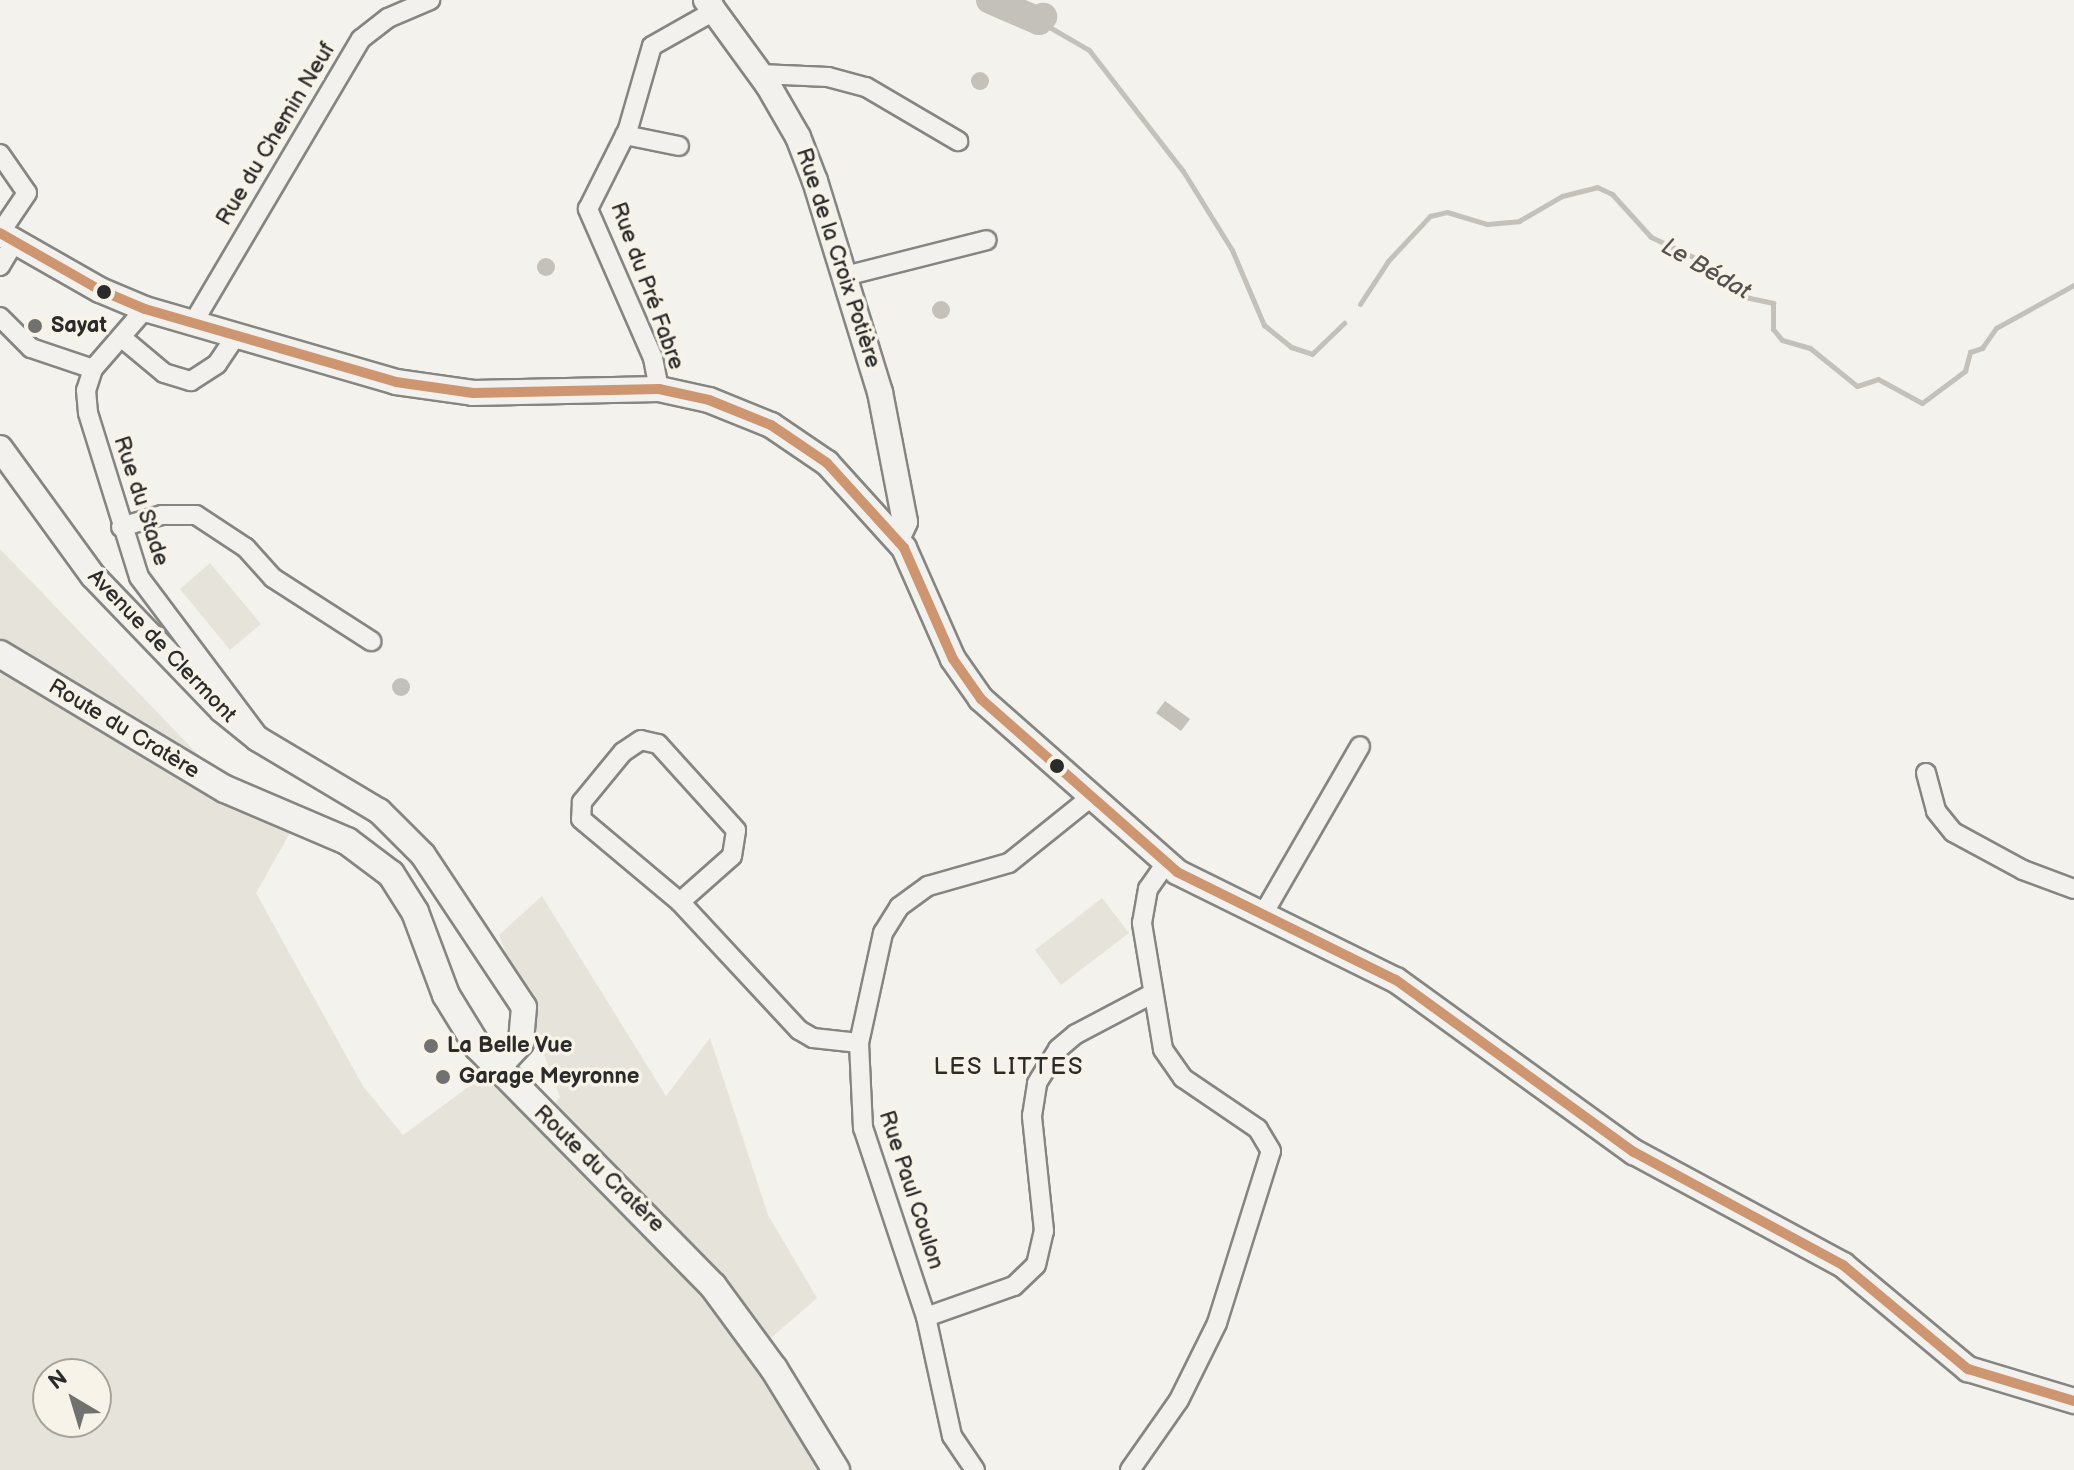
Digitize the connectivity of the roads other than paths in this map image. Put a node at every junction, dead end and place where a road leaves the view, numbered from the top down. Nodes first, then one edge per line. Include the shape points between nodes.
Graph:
1 (430, 0) edge
2 (711, 3) edge
3 (760, 74) junction
4 (625, 135) junction
5 (958, 141) dead end
6 (679, 146) dead end
7 (0, 154) edge
8 (5, 236) edge
9 (987, 240) dead end
10 (0, 266) edge
11 (845, 276) junction
12 (145, 309) junction
13 (1, 321) edge
14 (193, 323) junction
15 (236, 336) junction
16 (121, 337) junction
17 (93, 369) junction
18 (659, 389) junction
19 (0, 448) edge
20 (121, 527) junction
21 (897, 539) junction
22 (371, 641) dead end
23 (0, 654) edge
24 (258, 739) junction
25 (1360, 746) dead end
26 (1926, 773) dead end
27 (1091, 797) junction
28 (1166, 863) junction
29 (2074, 889) edge
30 (680, 902) junction
31 (1262, 916) junction
32 (1152, 994) junction
33 (859, 1043) junction
34 (497, 1069) junction
35 (926, 1317) junction
36 (2074, 1401) edge
37 (836, 1470) edge
38 (975, 1470) edge
39 (1130, 1470) edge

1 - 14 street, Rue du Chemin Neuf via 388,18 361,39 313,128
2 - 3 street, Rue de la Croix Potière
2 - 4 street, Rue du Pré Fabre via 652,46
3 - 5 street via 828,77 866,87
3 - 11 street, Rue de la Croix Potière via 798,137
4 - 6 street
4 - 18 street, Rue du Pré Fabre via 588,209 653,358
7 - 8 street via 27,193
8 - 10 street
8 - 12 street
9 - 11 street
11 - 21 street, Rue de la Croix Potière via 870,354 895,465 905,522
12 - 14 street
12 - 16 street
13 - 17 street via 31,348
14 - 15 street
15 - 16 street via 217,364 191,381 164,373
15 - 18 street via 440,391
16 - 17 street
17 - 20 street, Rue du Stade via 86,390 88,413
18 - 21 street via 726,405 793,437 840,475
19 - 24 street, Avenue de Clermont via 107,592 198,688
20 - 22 street via 162,515 196,515 246,548 273,578
20 - 24 street, Rue du Stade via 144,584 252,722
21 - 27 street via 966,680
23 - 34 main road, Route du Cratère via 225,789 371,856 405,892 450,1002
24 - 34 street, Avenue de Clermont via 379,811 423,855 524,1007 521,1043
25 - 31 street
26 - 29 street via 1936,811 1953,832 2023,870
27 - 28 street
27 - 33 street, Rue Paul Coulon via 1009,863 928,886 899,907 883,933
28 - 31 street
28 - 32 street via 1155,875 1143,913
30 - 30 street via 581,819 582,802 623,752 641,740 658,744 736,830 732,856
30 - 33 street via 802,1033
31 - 36 street via 1378,970 1642,1158 1843,1265 1968,1369
32 - 35 street via 1076,1034 1058,1049 1037,1083 1032,1116 1044,1231 1036,1265 1014,1286
32 - 39 street via 1172,1067 1258,1129 1271,1151 1217,1323 1179,1400
33 - 35 street, Rue Paul Coulon via 863,1128
34 - 37 main road, Route du Cratère via 647,1214 713,1286 766,1357
35 - 38 street, Rue Paul Coulon via 952,1436

